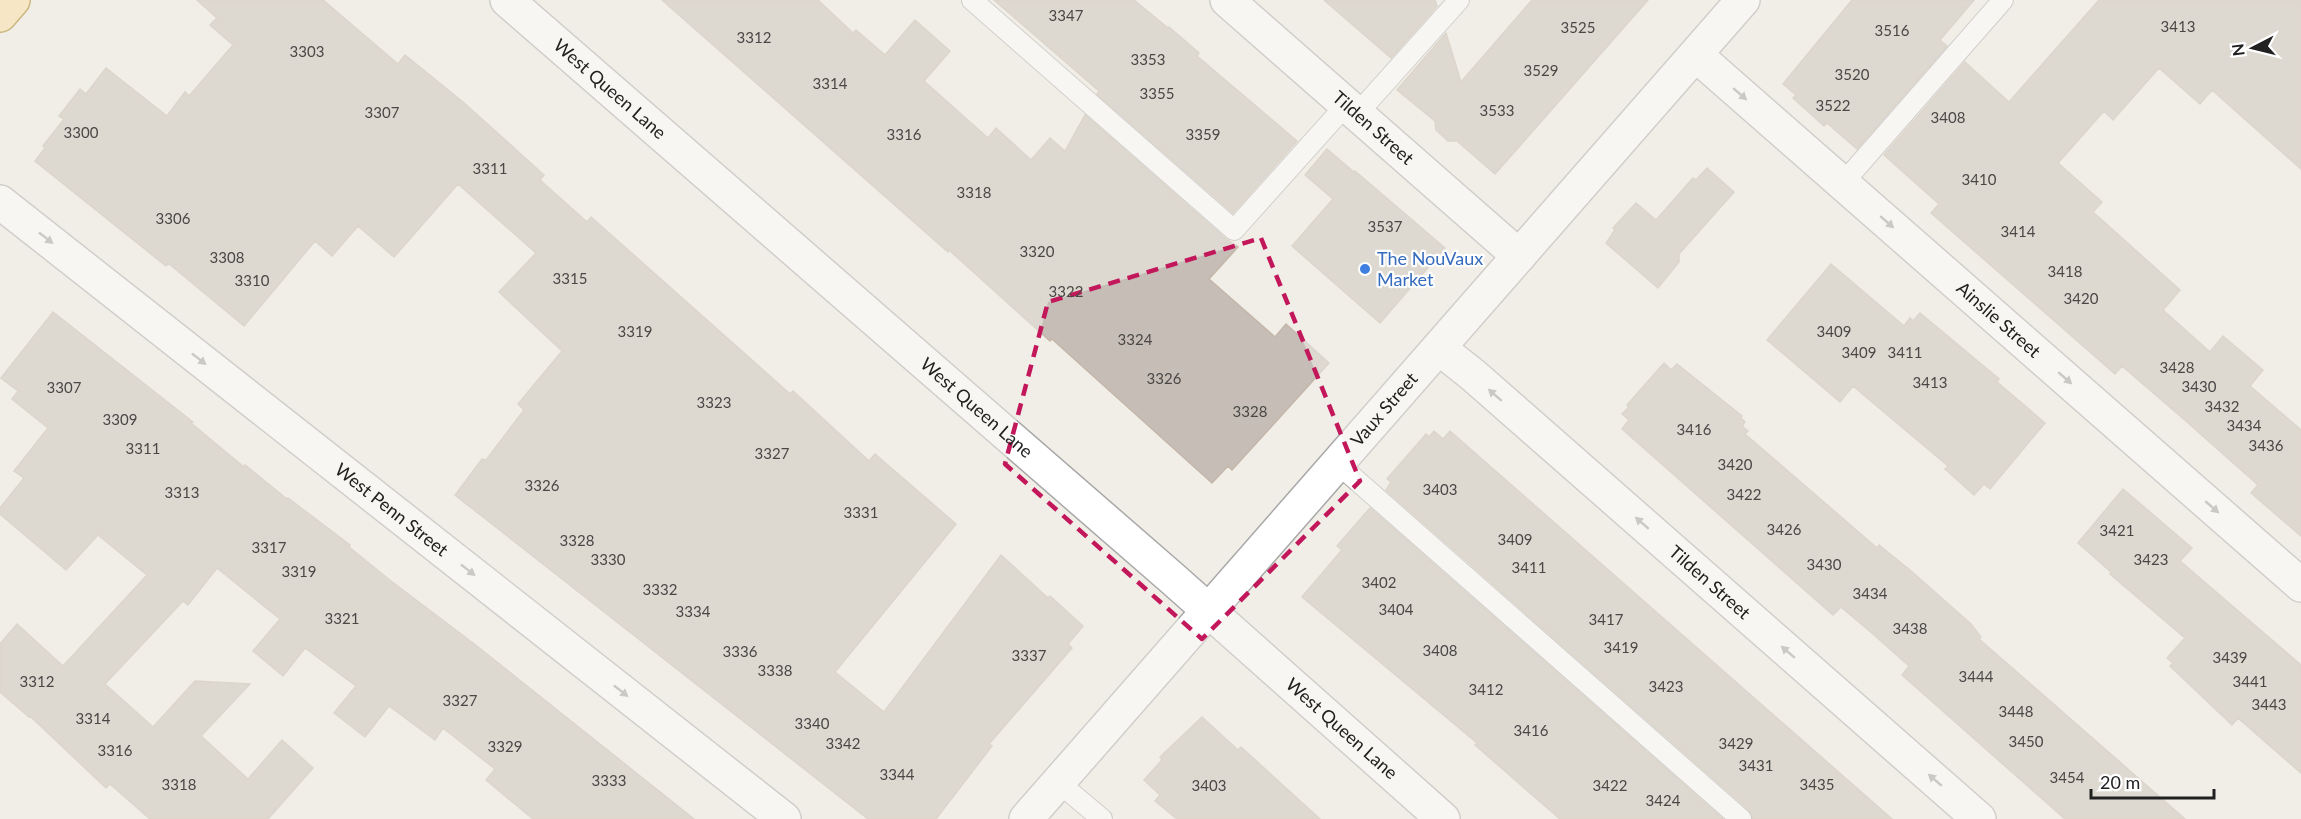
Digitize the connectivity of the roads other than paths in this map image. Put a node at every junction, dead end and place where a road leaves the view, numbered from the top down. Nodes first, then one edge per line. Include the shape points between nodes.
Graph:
1 (13, 0) edge
2 (507, 0) edge
3 (972, 0) edge
4 (1227, 0) edge
5 (1459, 0) edge
6 (1743, 0) edge
7 (2003, 0) edge
8 (0, 15) edge
9 (1696, 55) junction
10 (1352, 109) junction
11 (1843, 183) junction
12 (0, 202) edge
13 (1519, 255) junction
14 (1438, 348) junction
15 (1337, 463) junction
16 (2301, 585) edge
17 (1208, 611) junction
18 (1058, 782) junction
19 (784, 819) edge
20 (1026, 819) edge
21 (1102, 819) edge
22 (1443, 819) edge
23 (1741, 819) edge
24 (1979, 819) edge

1 - 8 main road
2 - 17 street, West Queen Lane
3 - 10 lane via 1234,230
4 - 10 street, Tilden Street
5 - 10 lane
6 - 9 street, Vaux Street
7 - 11 lane
9 -> 11 street, Ainslie Street
9 - 13 street, Vaux Street
10 - 13 street, Tilden Street
11 -> 16 street, Ainslie Street
12 -> 19 street, West Penn Street
13 - 14 street, Vaux Street
14 - 15 street, Vaux Street
24 -> 14 street, Tilden Street
15 - 17 street, Vaux Street
15 - 23 lane
17 - 18 street, Vaux Street
17 - 22 street, West Queen Lane
18 - 20 street, Vaux Street
18 - 21 lane

